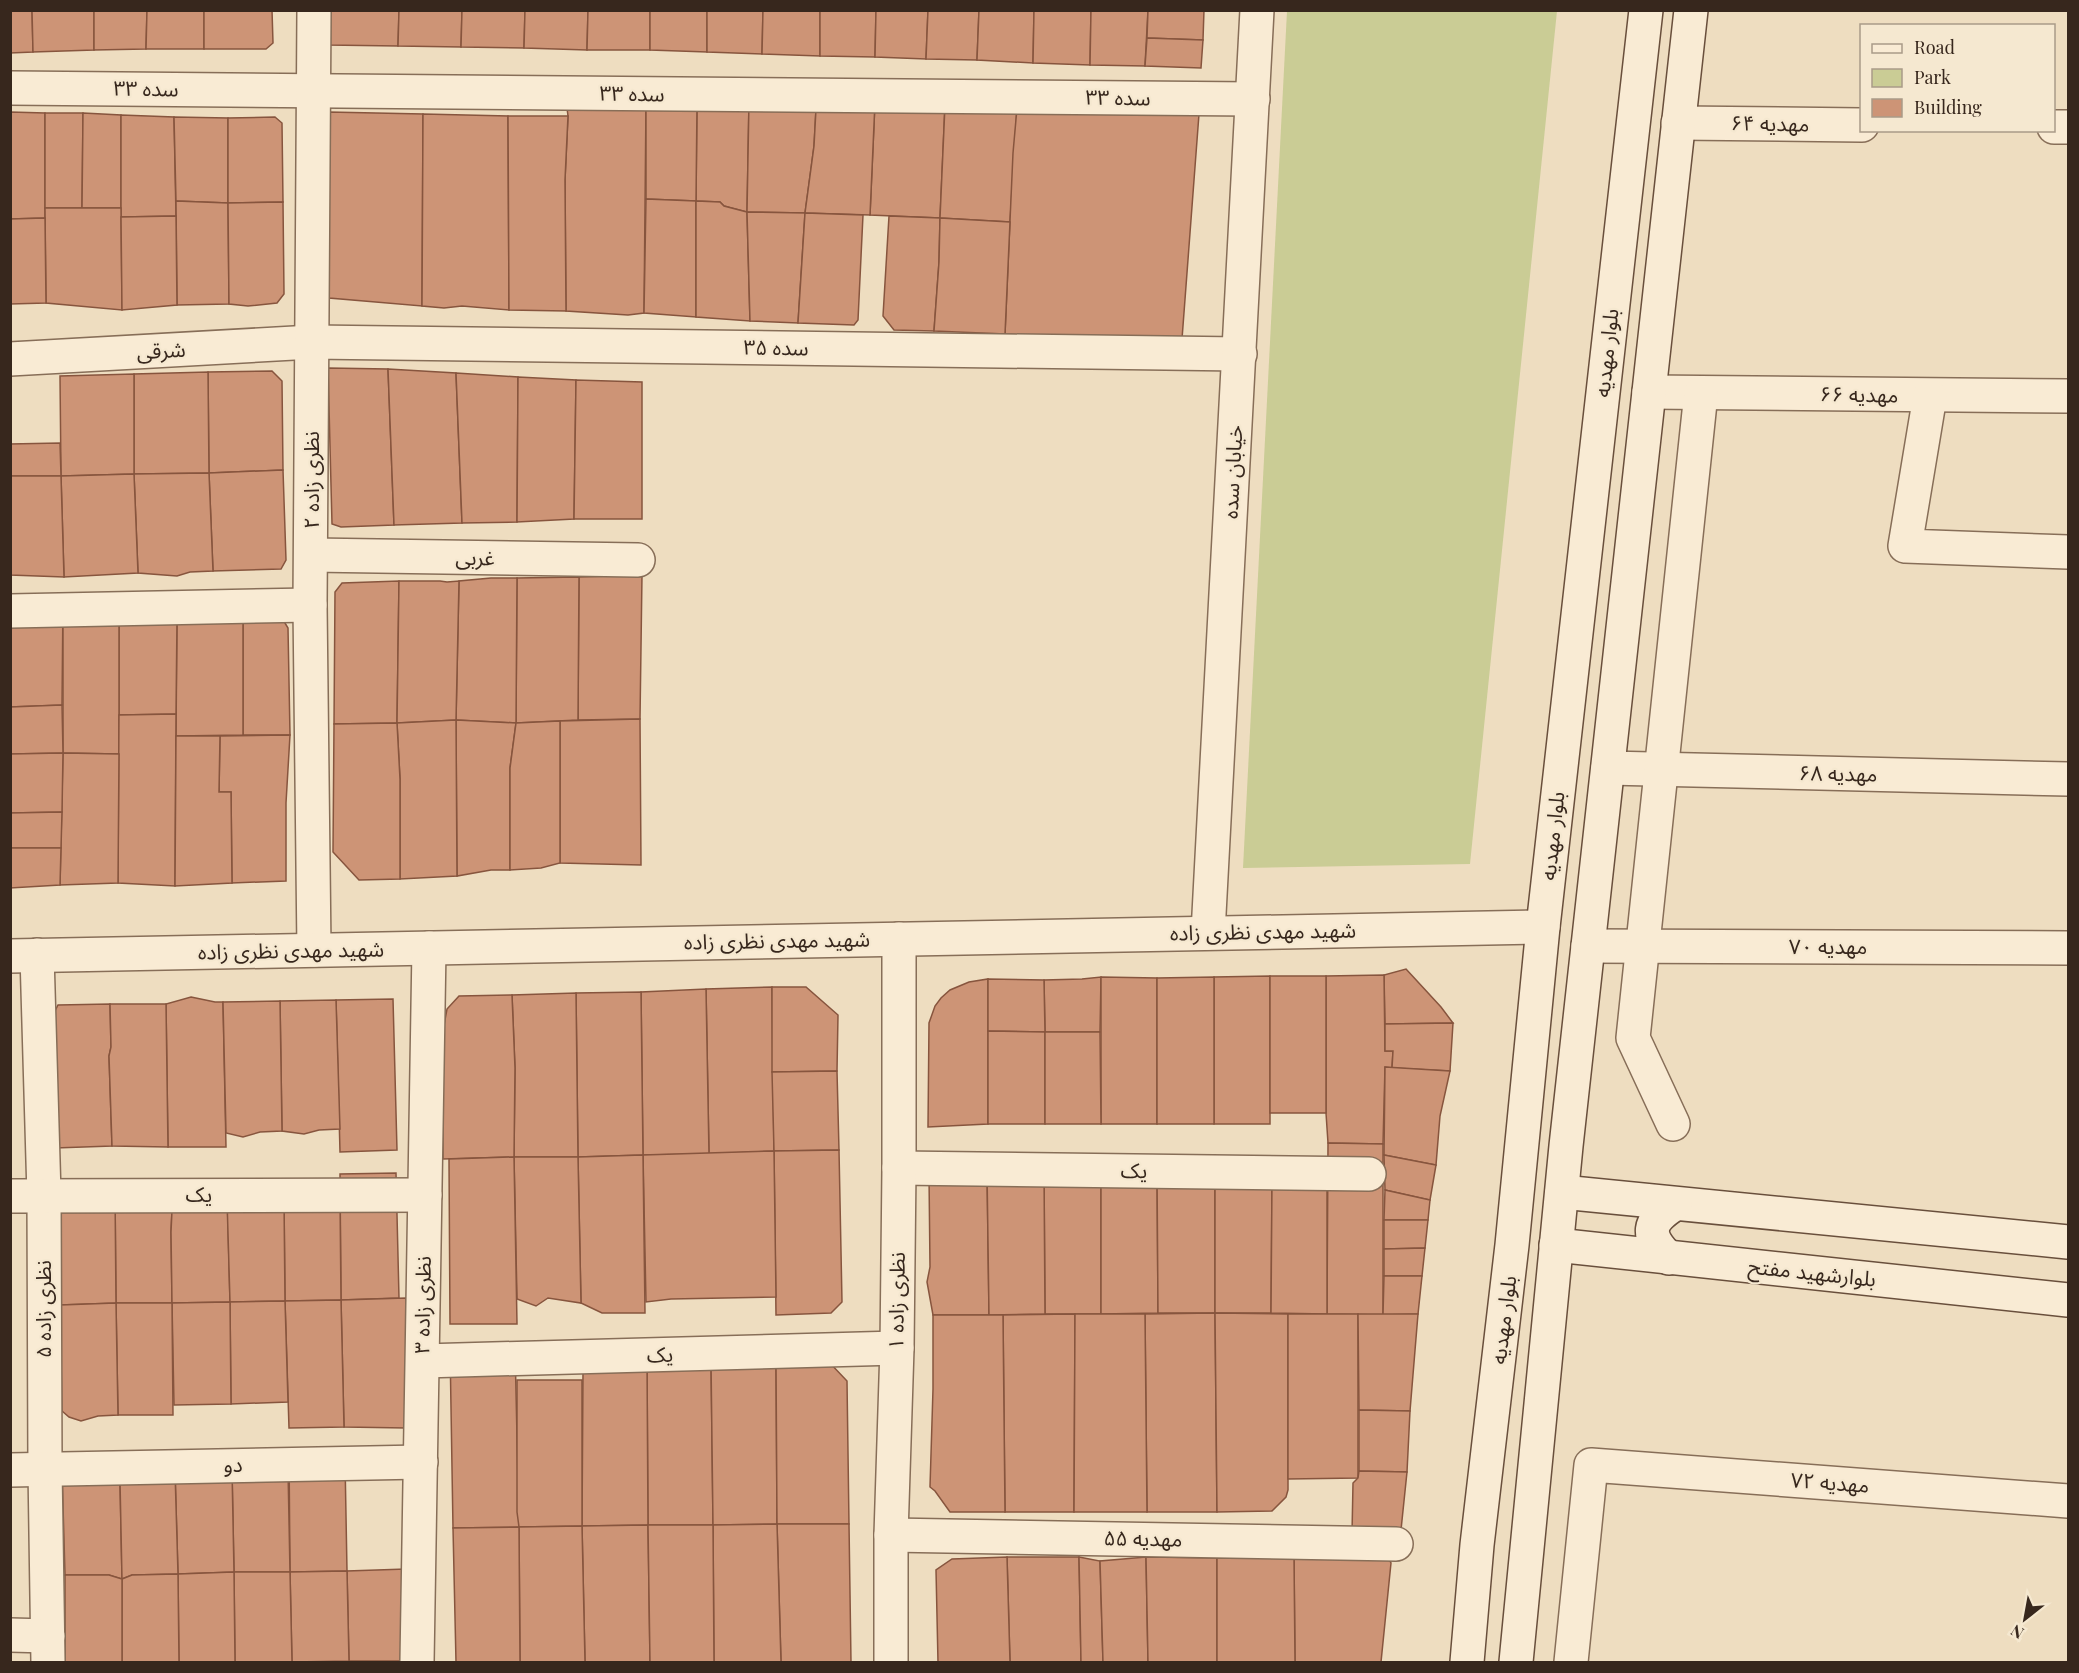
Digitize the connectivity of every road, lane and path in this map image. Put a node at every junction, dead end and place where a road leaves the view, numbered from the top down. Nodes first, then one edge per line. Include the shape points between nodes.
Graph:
1 (314, 10) edge
2 (1257, 10) edge
3 (1646, 10) edge
4 (1691, 10) edge
5 (10, 88) edge
6 (314, 91) junction
7 (1253, 99) junction
8 (1678, 123) junction
9 (1860, 125) edge
10 (312, 342) junction
11 (1240, 354) junction
12 (10, 359) edge
13 (1649, 392) junction
14 (1701, 393) junction
15 (1930, 396) junction
16 (2068, 396) edge
17 (2068, 552) edge
18 (312, 555) junction
19 (638, 560) dead end
20 (310, 605) junction
21 (10, 611) edge
22 (1608, 768) junction
23 (1663, 770) junction
24 (2068, 779) edge
25 (1543, 927) junction
26 (1209, 933) junction
27 (899, 939) junction
28 (1588, 946) junction
29 (1642, 947) junction
30 (429, 948) junction
31 (2068, 948) edge
32 (314, 950) junction
33 (24, 956) edge
34 (1673, 1124) dead end
35 (899, 1168) junction
36 (1369, 1174) dead end
37 (1562, 1192) junction
38 (44, 1195) junction
39 (425, 1195) junction
40 (10, 1196) edge
41 (1675, 1204) junction
42 (2068, 1242) edge
43 (1556, 1245) junction
44 (1669, 1258) junction
45 (2068, 1300) edge
46 (897, 1348) junction
47 (423, 1361) junction
48 (421, 1462) junction
49 (45, 1468) junction
50 (10, 1470) edge
51 (2068, 1501) edge
52 (891, 1535) junction
53 (1396, 1544) dead end
54 (10, 1635) edge
55 (48, 1649) edge
56 (417, 1662) edge
57 (891, 1662) edge
58 (1467, 1662) edge
59 (1516, 1662) edge
60 (1571, 1662) edge

1 - 6 street, نظری زاده ۲
2 - 7 street, خیابان سده
3 - 25 street, بلوار مهدیه
4 - 8 street, بلوار مهدیه
5 - 6 street, سده ۳۳
6 - 7 street, سده ۳۳
6 - 10 street, نظری زاده ۲
7 - 11 street, خیابان سده
8 - 9 street, مهدیه ۶۴
8 - 13 street, بلوار مهدیه
10 - 11 street, سده ۳۵
10 - 12 street, شرقی
10 - 18 street, نظری زاده ۲
11 - 26 street, خیابان سده
13 - 14 street, مهدیه ۶۶
13 - 22 street, بلوار مهدیه
14 - 15 street, مهدیه ۶۶
14 - 23 street
15 - 16 street, مهدیه ۶۶
15 - 17 street via 1905,546
18 - 19 street, غربی
18 - 20 street, نظری زاده ۲
20 - 21 street
20 - 32 street, نظری زاده ۲
22 - 23 street, مهدیه ۶۸
22 - 28 street, بلوار مهدیه
23 - 24 street, مهدیه ۶۸
23 - 29 street
25 - 26 street, شهید مهدی نظری زاده
25 - 58 street, بلوار مهدیه
26 - 27 street, شهید مهدی نظری زاده
27 - 30 street, شهید مهدی نظری زاده
27 - 35 street, نظری زاده ۱
28 - 29 street, مهدیه ۷۰
28 - 37 street, بلوار مهدیه
29 - 31 street, مهدیه ۷۰
29 - 34 street via 1634,1038
30 - 32 street, شهید مهدی نظری زاده
30 - 39 street, نظری زاده ۳
32 - 33 street, شهید مهدی نظری زاده
33 - 38 street, نظری زاده ۵
35 - 36 street, یک
35 - 46 street, نظری زاده ۱
37 - 41 street
37 - 43 street, بلوار مهدیه
38 - 39 street, یک
38 - 40 street, یک
38 - 49 street, نظری زاده ۵
39 - 47 street, نظری زاده ۳
41 - 42 street
41 - 44 street via 1653,1222 1651,1236
43 - 44 street, بلوارشهید مفتح
43 - 59 street, بلوار مهدیه
44 - 45 street, بلوارشهید مفتح
46 - 47 street, یک
46 - 52 street, نظری زاده ۱
47 - 48 street, نظری زاده ۳
48 - 49 street, دو
48 - 56 street, نظری زاده ۳
49 - 50 street, دو
49 - 55 street, نظری زاده ۵
51 - 60 street, مهدیه ۷۲ via 1591,1465
52 - 53 street, مهدیه ۵۵
52 - 57 street, نظری زاده ۱
54 - 55 street

